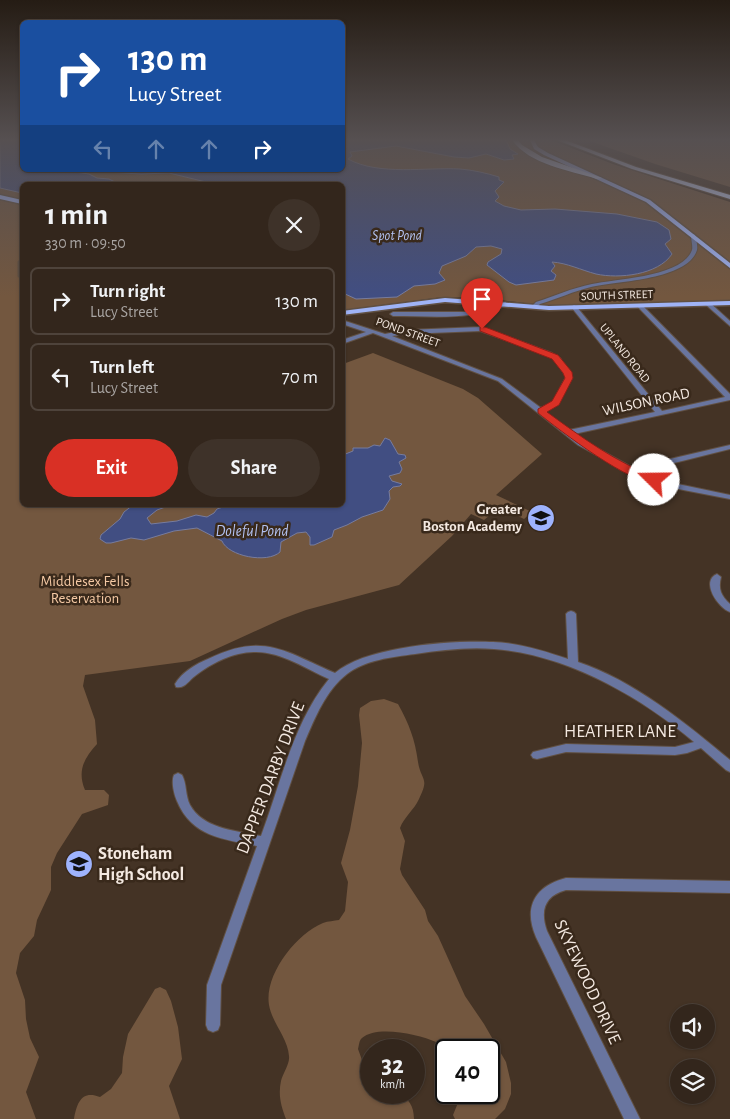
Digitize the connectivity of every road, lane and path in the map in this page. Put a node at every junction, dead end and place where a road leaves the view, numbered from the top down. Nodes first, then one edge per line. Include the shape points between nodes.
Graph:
1 (631, 192) edge
2 (640, 192) edge
3 (711, 192) edge
4 (0, 196) edge
5 (730, 198) edge
6 (20, 200) edge
7 (692, 235) junction
8 (730, 257) edge
9 (730, 266) edge
10 (730, 302) edge
11 (707, 303) junction
12 (505, 304) junction
13 (639, 305) junction
14 (534, 307) junction
15 (574, 307) junction
16 (345, 313) edge
17 (393, 314) dead end
18 (345, 323) edge
19 (730, 324) edge
20 (374, 331) junction
21 (387, 336) junction
22 (345, 341) edge
23 (730, 398) edge
24 (541, 411) junction
25 (660, 413) junction
26 (567, 433) junction
27 (730, 447) edge
28 (635, 473) junction
29 (730, 497) edge
30 (717, 577) dead end
31 (730, 609) edge
32 (571, 614) dead end
33 (573, 663) junction
34 (336, 678) junction
35 (180, 684) dead end
36 (703, 743) junction
37 (537, 756) dead end
38 (730, 767) edge
39 (178, 778) dead end
40 (265, 842) junction
41 (730, 887) edge
42 (213, 1025) dead end
43 (632, 1119) edge

1 - 7 main road via 648,200
2 - 8 main road via 659,202
3 - 5 highway
4 - 6 main road
7 - 9 main road
7 - 14 street via 695,242 692,254 673,270 585,287
10 - 11 main road, SOUTH STREET
11 - 13 main road, SOUTH STREET
11 - 19 street
12 - 14 main road, SOUTH STREET
12 - 16 main road, SOUTH STREET via 445,300
12 - 17 street, SOUTH STREET via 484,311
13 - 15 main road, SOUTH STREET
13 - 23 street
14 - 15 main road, SOUTH STREET
15 - 25 street, UPLAND ROAD
18 - 20 street, POND STREET
20 - 21 street, POND STREET
20 - 22 street
21 - 24 street, POND STREET via 500,380
21 - 24 street via 406,332 482,329 550,354 558,359 569,377 556,403
23 - 25 street, WILSON ROAD
24 - 26 street, POND STREET
25 - 26 street, WILSON ROAD
26 - 28 street, POND STREET
27 - 28 street via 643,468
28 - 29 street, POND STREET via 666,484
30 - 31 street via 716,593
32 - 33 street
33 - 34 street, DAPPER DARBY DRIVE via 512,647 457,643 428,646 367,661
33 - 36 street, DAPPER DARBY DRIVE via 640,698
34 - 35 street via 279,653 257,648 229,653 202,665
34 - 40 street, DAPPER DARBY DRIVE via 309,720
36 - 37 street, HEATHER LANE via 675,751 566,748
36 - 38 street, DAPPER DARBY DRIVE
39 - 40 street via 180,799 188,814 200,825
40 - 42 street, DAPPER DARBY DRIVE via 214,986
41 - 43 street, SKYEWOOD DRIVE via 566,884 550,890 539,902 537,919 541,933

